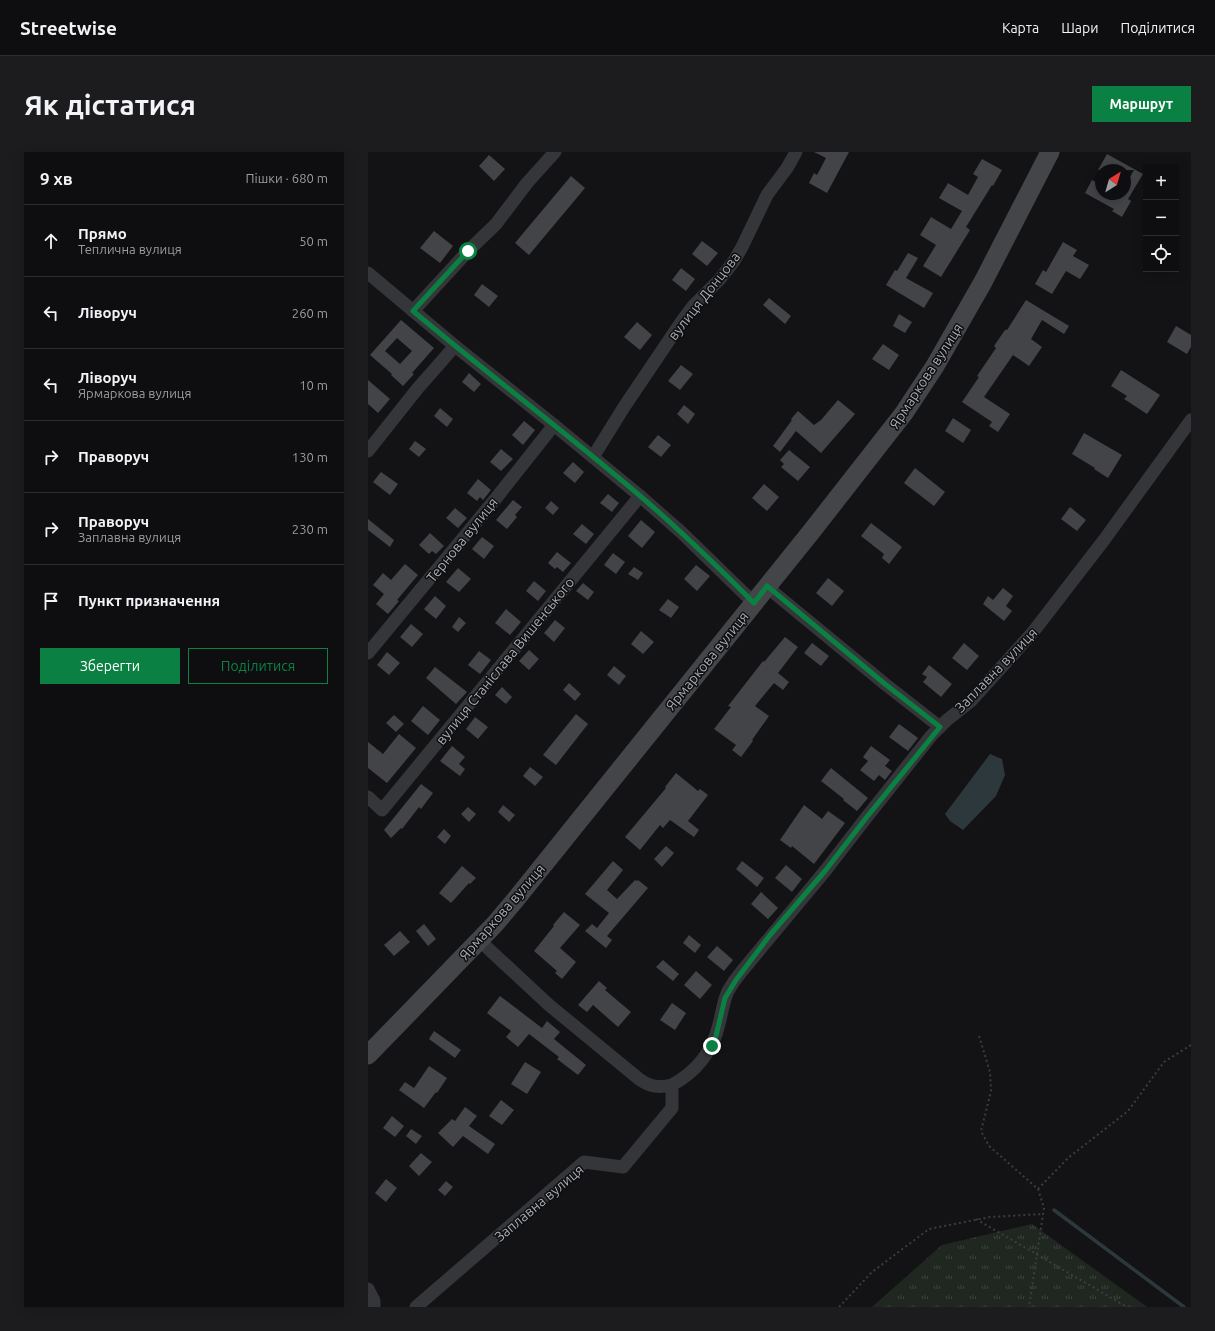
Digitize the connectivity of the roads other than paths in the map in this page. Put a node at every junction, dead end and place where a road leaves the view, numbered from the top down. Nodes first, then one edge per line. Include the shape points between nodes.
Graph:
1 (554, 152) edge
2 (796, 152) edge
3 (1050, 152) edge
4 (368, 273) edge
5 (413, 311) junction
6 (455, 346) junction
7 (1191, 420) edge
8 (554, 425) junction
9 (368, 451) edge
10 (594, 456) junction
11 (640, 496) junction
12 (767, 586) junction
13 (754, 603) junction
14 (368, 653) edge
15 (940, 727) junction
16 (368, 797) edge
17 (479, 940) junction
18 (368, 1055) edge
19 (672, 1085) junction
20 (368, 1289) edge
21 (374, 1307) edge
22 (416, 1307) edge

1 - 5 street via 527,182 496,224
2 - 10 street, вулиця Донцова via 767,195 734,261 682,321
3 - 12 main road, Ярмаркова вулиця via 983,282 918,392
4 - 5 street
5 - 6 street
6 - 8 street
6 - 9 street via 414,392
7 - 15 street, Заплавна вулиця via 1033,632 971,701
8 - 10 street
8 - 14 street, Тернова вулиця
10 - 11 street
11 - 13 street
11 - 16 street, вулиця Станіслава Вишенського via 382,810
12 - 13 main road, Ярмаркова вулиця
12 - 15 street
13 - 17 main road, Ярмаркова вулиця via 516,899
15 - 19 street, Заплавна вулиця via 742,971 725,998 716,1036 708,1053 691,1072
17 - 18 main road, Ярмаркова вулиця
17 - 19 street via 549,1005 639,1079 652,1086
19 - 22 street, Заплавна вулиця via 672,1108 623,1167 584,1162
20 - 21 street

